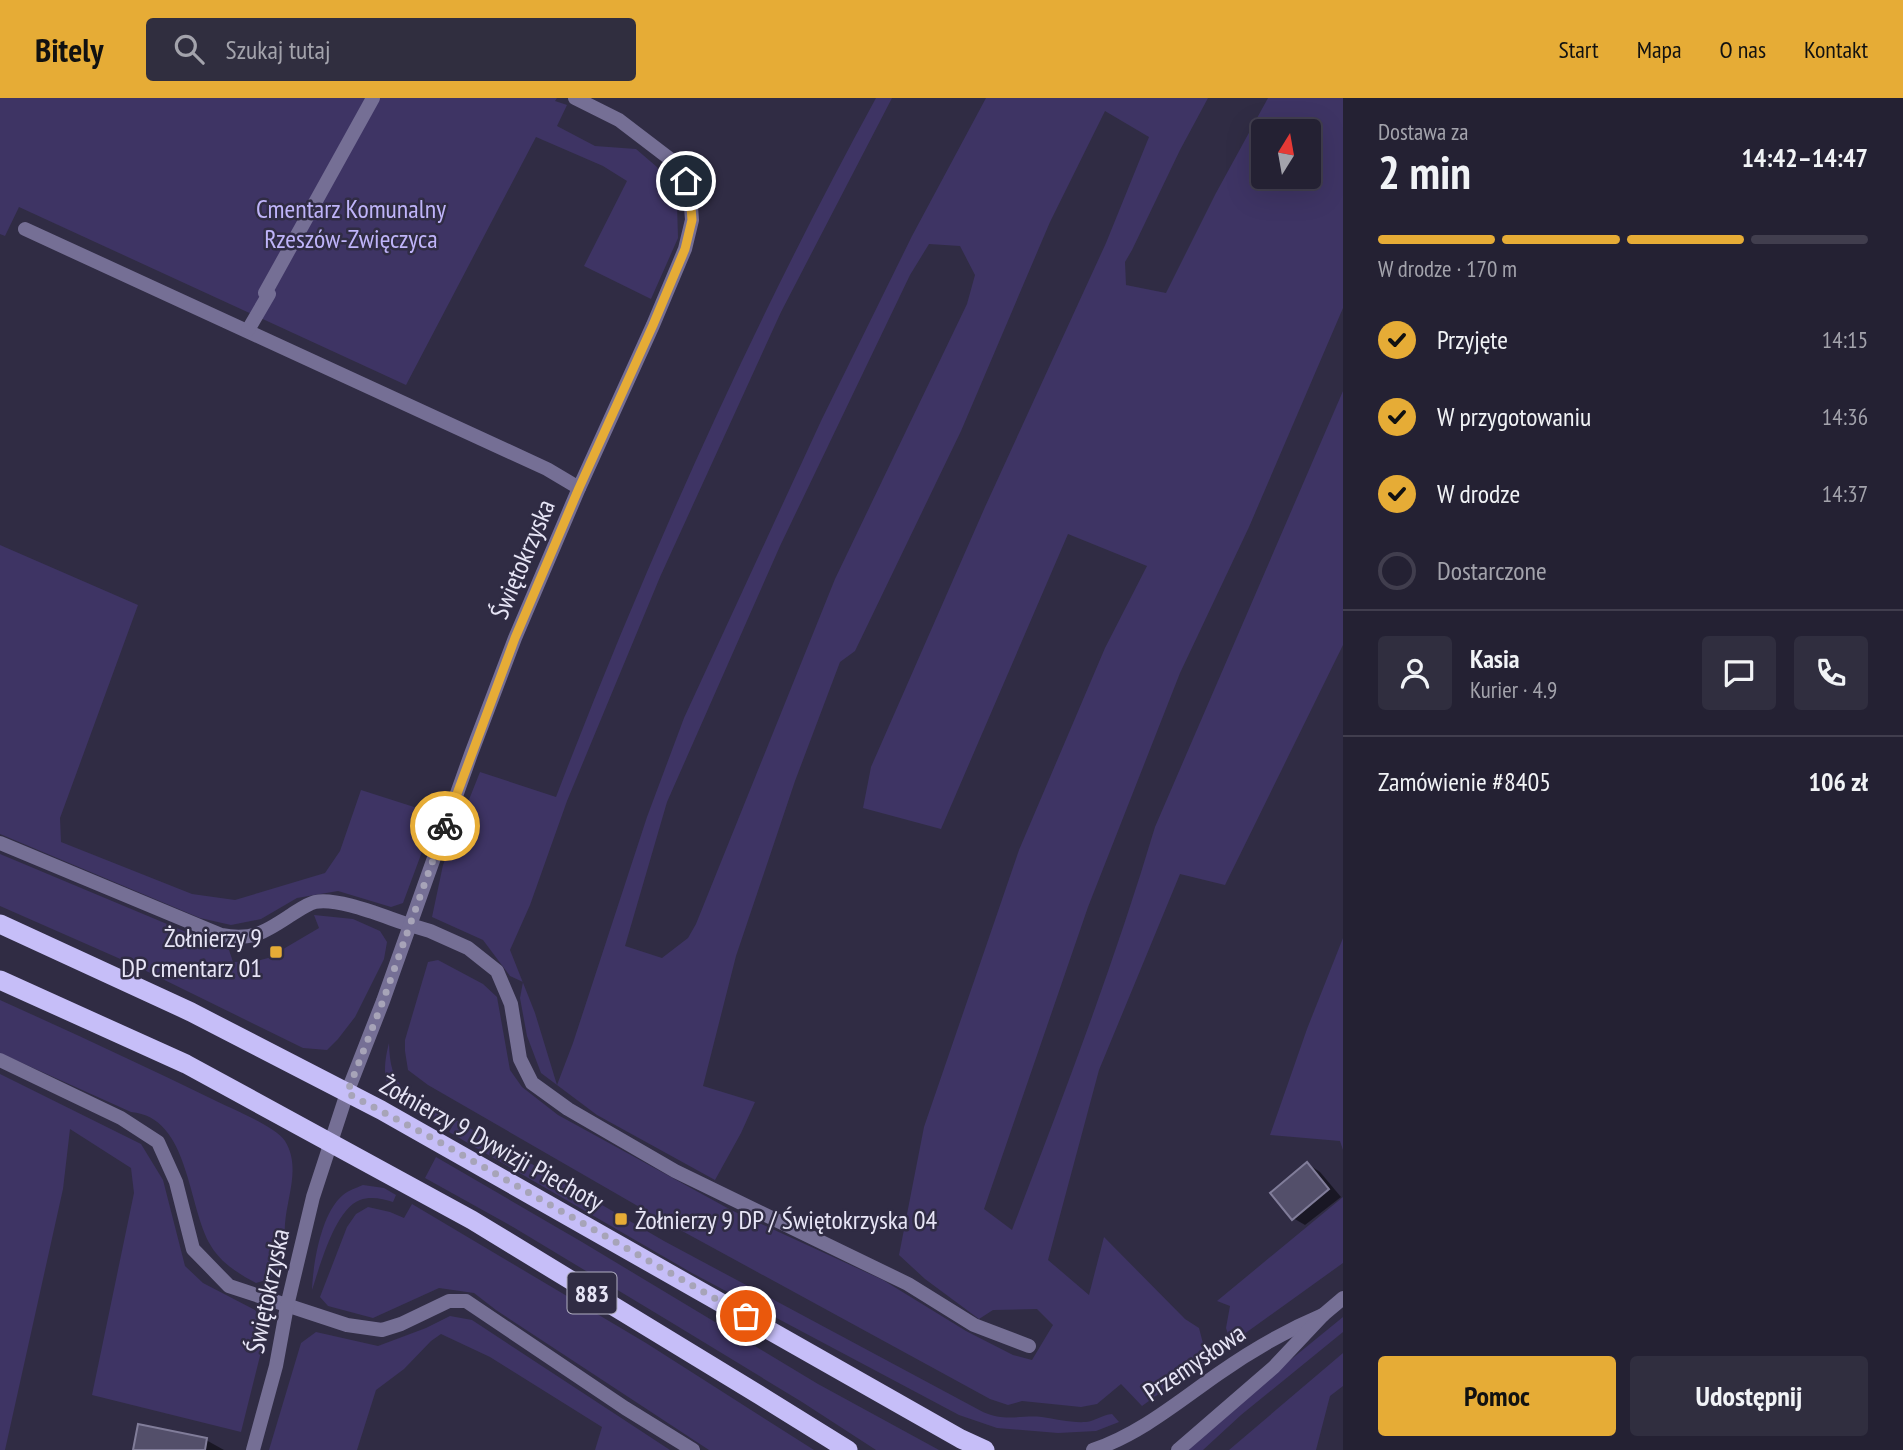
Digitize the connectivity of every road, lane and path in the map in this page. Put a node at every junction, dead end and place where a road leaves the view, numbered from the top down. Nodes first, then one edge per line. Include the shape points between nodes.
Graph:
1 (373, 98) edge
2 (575, 98) edge
3 (25, 229) dead end
4 (248, 330) junction
5 (579, 488) junction
6 (0, 843) edge
7 (0, 924) edge
8 (410, 925) junction
9 (0, 980) edge
10 (0, 1059) edge
11 (347, 1093) junction
12 (331, 1143) junction
13 (1343, 1298) edge
14 (287, 1306) junction
15 (1323, 1315) junction
16 (1028, 1346) dead end
17 (253, 1450) edge
18 (693, 1450) edge
19 (848, 1450) edge
20 (985, 1450) edge
21 (1093, 1450) edge
22 (1178, 1450) edge

1 - 4 street
2 - 5 street, Świętokrzyska via 619,120 674,162 686,181 692,220 685,249 653,325
3 - 4 street
4 - 5 street via 535,463
5 - 8 street, Świętokrzyska via 515,638
6 - 8 street via 221,935 255,935 315,902 346,905
7 - 11 highway, Żołnierzy 9 Dywizji Piechoty / 883 via 191,1012
8 - 11 street, Świętokrzyska
8 - 16 street via 468,948 497,971 511,1004 520,1059 532,1083 568,1109 675,1171 908,1284 974,1325
9 - 12 highway, 883 via 186,1064
10 - 14 street via 121,1118 158,1142 176,1182 193,1249 229,1286
11 - 12 street, Świętokrzyska
11 - 20 highway, Żołnierzy 9 Dywizji Piechoty / 883
12 - 14 street, Świętokrzyska
12 - 19 highway, 883 via 472,1220
13 - 15 street, Przemysłowa
14 - 17 street, Świętokrzyska
14 - 18 street via 347,1325 382,1330 449,1301 466,1301
15 - 21 street, Przemysłowa via 1284,1332 1226,1368 1143,1427
15 - 22 street, Przemysłowa via 1274,1367

